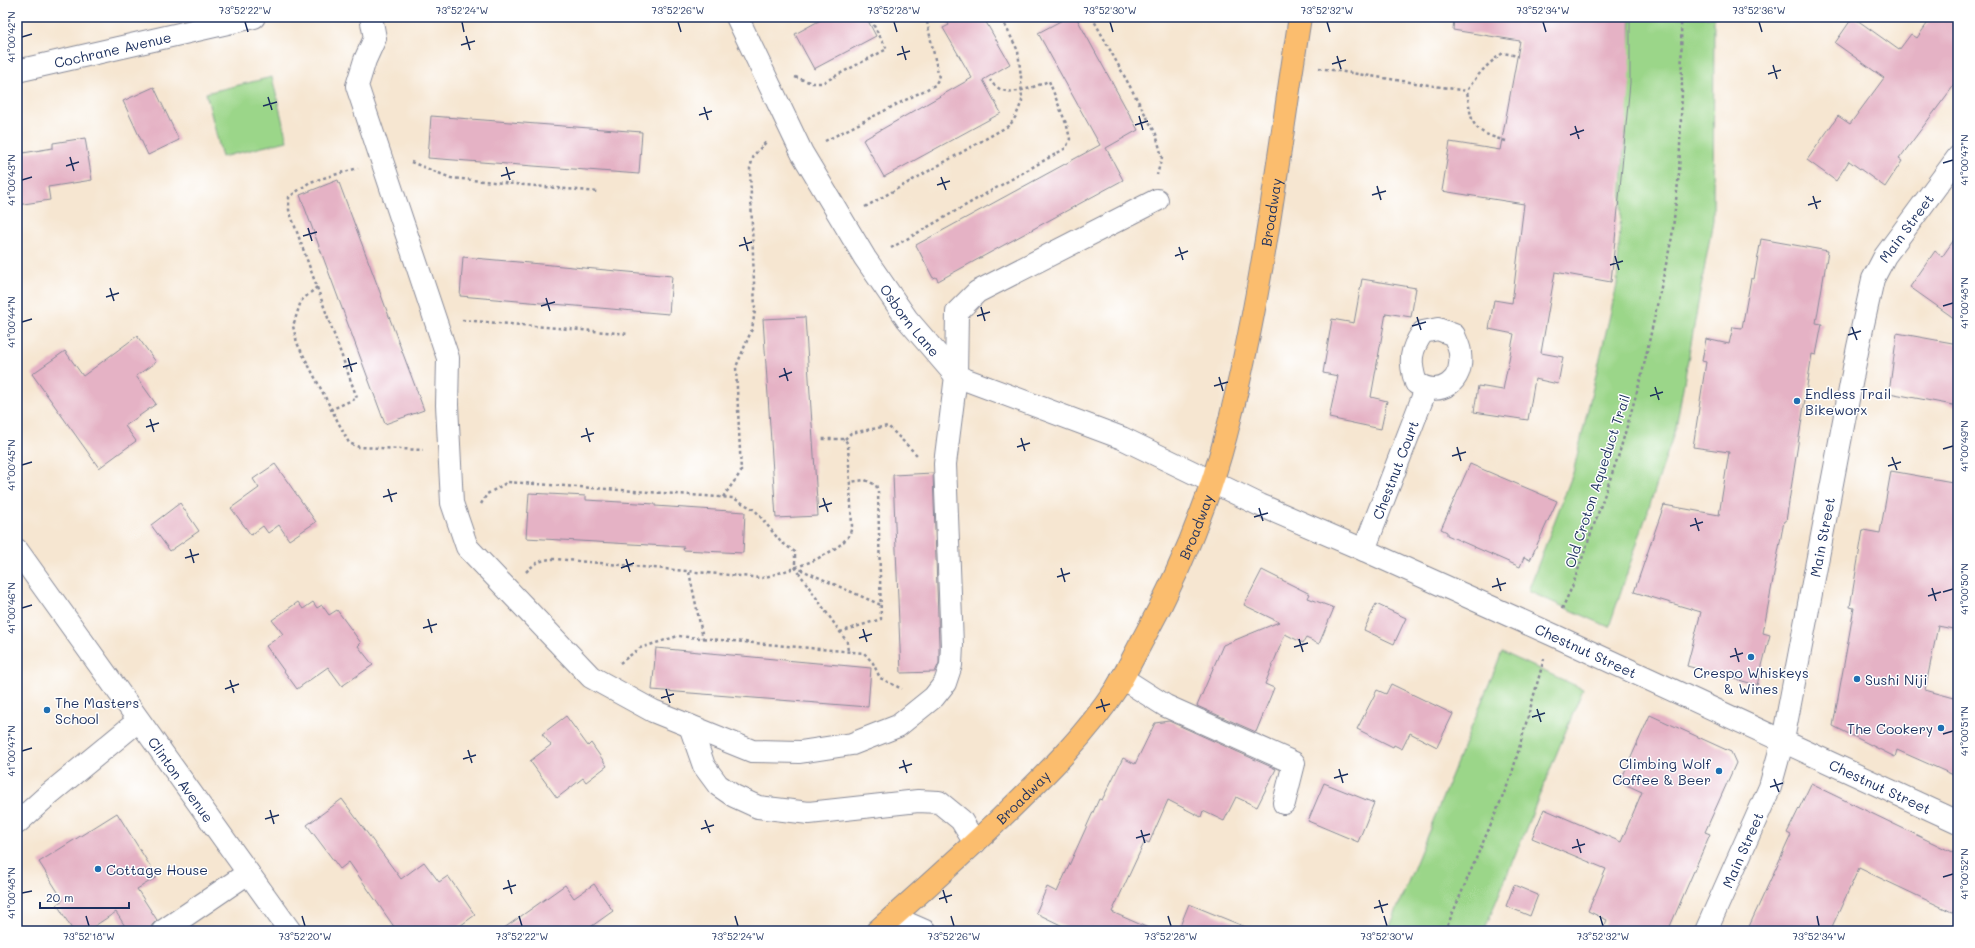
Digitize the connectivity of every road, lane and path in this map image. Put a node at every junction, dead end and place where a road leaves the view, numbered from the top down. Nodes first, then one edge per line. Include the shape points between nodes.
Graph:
1 (254, 17) edge
2 (371, 17) edge
3 (737, 17) edge
4 (869, 17) edge
5 (926, 17) edge
6 (1001, 17) edge
7 (1092, 17) edge
8 (1300, 17) edge
9 (1681, 17) edge
10 (1518, 56) dead end
11 (1292, 64) junction
12 (17, 71) edge
13 (990, 80) dead end
14 (769, 83) junction
15 (1022, 91) junction
16 (1467, 91) junction
17 (788, 125) junction
18 (1506, 142) dead end
19 (802, 153) junction
20 (1958, 157) edge
21 (383, 164) junction
22 (599, 192) dead end
23 (1157, 200) joint
24 (842, 220) junction
25 (865, 258) junction
26 (317, 287) junction
27 (436, 324) junction
28 (629, 334) dead end
29 (956, 376) junction
30 (1426, 389) dead end
31 (330, 410) dead end
32 (821, 439) dead end
33 (845, 439) junction
34 (449, 452) junction
35 (945, 464) junction
36 (850, 482) junction
37 (1212, 482) junction
38 (723, 498) junction
39 (457, 517) junction
40 (17, 550) edge
41 (1364, 550) junction
42 (795, 567) junction
43 (689, 572) junction
44 (504, 586) junction
45 (881, 605) junction
46 (840, 632) junction
47 (1551, 634) junction
48 (703, 638) junction
49 (848, 652) junction
50 (1122, 678) junction
51 (604, 684) junction
52 (927, 702) junction
53 (138, 721) junction
54 (690, 726) junction
55 (1783, 740) junction
56 (1284, 803) dead end
57 (1958, 822) edge
58 (17, 823) edge
59 (975, 842) junction
60 (248, 873) junction
61 (893, 917) junction
62 (163, 931) edge
63 (290, 931) edge
64 (877, 931) edge
65 (924, 931) edge
66 (1445, 931) edge
67 (1706, 931) edge

1 - 12 street, Cochrane Avenue
2 - 21 street via 375,38 357,86
3 - 14 street, Osborn Lane
4 - 14 path via 886,49 822,83 812,83 788,74
5 - 19 path via 939,78 935,85
6 - 15 path via 1018,51
7 - 23 path via 1156,134 1162,157 1154,184
8 - 11 main road, Broadway
9 - 47 path, Old Croton Aqueduct Trail via 1679,173 1672,237 1642,374 1618,454 1572,587
10 - 16 path via 1503,53 1491,61 1476,76
11 - 16 path
11 - 37 main road, Broadway via 1264,248 1241,375
13 - 15 path via 1003,90
14 - 17 street, Osborn Lane
15 - 24 path via 1022,101 1010,125
15 - 25 path via 1049,81 1067,126 1070,139 1066,148 883,252
16 - 18 path via 1474,126 1485,135
17 - 19 street, Osborn Lane
17 - 38 path via 772,136 754,155 750,168 755,311 752,329 736,367 741,472
19 - 24 street, Osborn Lane
20 - 55 street, Main Street via 1885,256 1874,279 1858,347
21 - 22 path via 397,160 407,161 451,178
21 - 26 path via 310,182 289,197 289,210
21 - 27 street
23 - 29 street via 976,292 957,312
24 - 25 street, Osborn Lane
25 - 29 street, Osborn Lane via 907,319
26 - 31 path via 357,398
26 - 34 path via 300,301 293,326 297,342 349,443 359,447
27 - 28 path via 455,320
27 - 34 street via 448,358
29 - 35 street
29 - 37 street, Osborn Lane via 1122,438
30 - 41 street, Chestnut Court
32 - 33 path
33 - 35 path via 851,433 888,426 924,462
33 - 36 path via 848,445
34 - 39 street via 452,503
35 - 52 street via 952,645 950,666 944,683
36 - 42 path via 852,526 848,537 833,551
36 - 45 path via 865,480 876,485 878,491
37 - 41 street, Chestnut Street
37 - 50 main road, Broadway via 1180,567
38 - 39 path via 508,482 487,494 478,508
38 - 42 path via 733,498 755,510 780,541 795,552
39 - 44 street via 467,547
40 - 53 street, Clinton Avenue
41 - 47 street, Chestnut Street
42 - 43 path via 762,578
42 - 45 path
42 - 46 path
43 - 44 path via 543,559 517,582
43 - 48 path
44 - 51 street via 591,677
45 - 46 path via 881,619
46 - 49 path via 847,642
47 - 55 street, Chestnut Street
47 - 66 path, Old Croton Aqueduct Trail via 1511,777
48 - 49 path
48 - 51 path via 678,636 640,648 621,661
49 - 52 path via 864,653 873,663 880,678
50 - 56 street via 1166,706 1294,763
50 - 59 main road, Broadway via 1075,743
51 - 54 street via 653,711
52 - 54 street via 898,726 852,744 800,752 752,751
53 - 58 street
53 - 60 street, Clinton Avenue
54 - 59 street via 704,766 718,785 758,807 809,813 918,801 940,802 961,820
55 - 57 street, Chestnut Street
55 - 67 street, Main Street via 1770,787
59 - 61 main road, Broadway
60 - 62 street
60 - 63 street, Clinton Avenue
61 - 64 main road, Broadway
61 - 65 street

